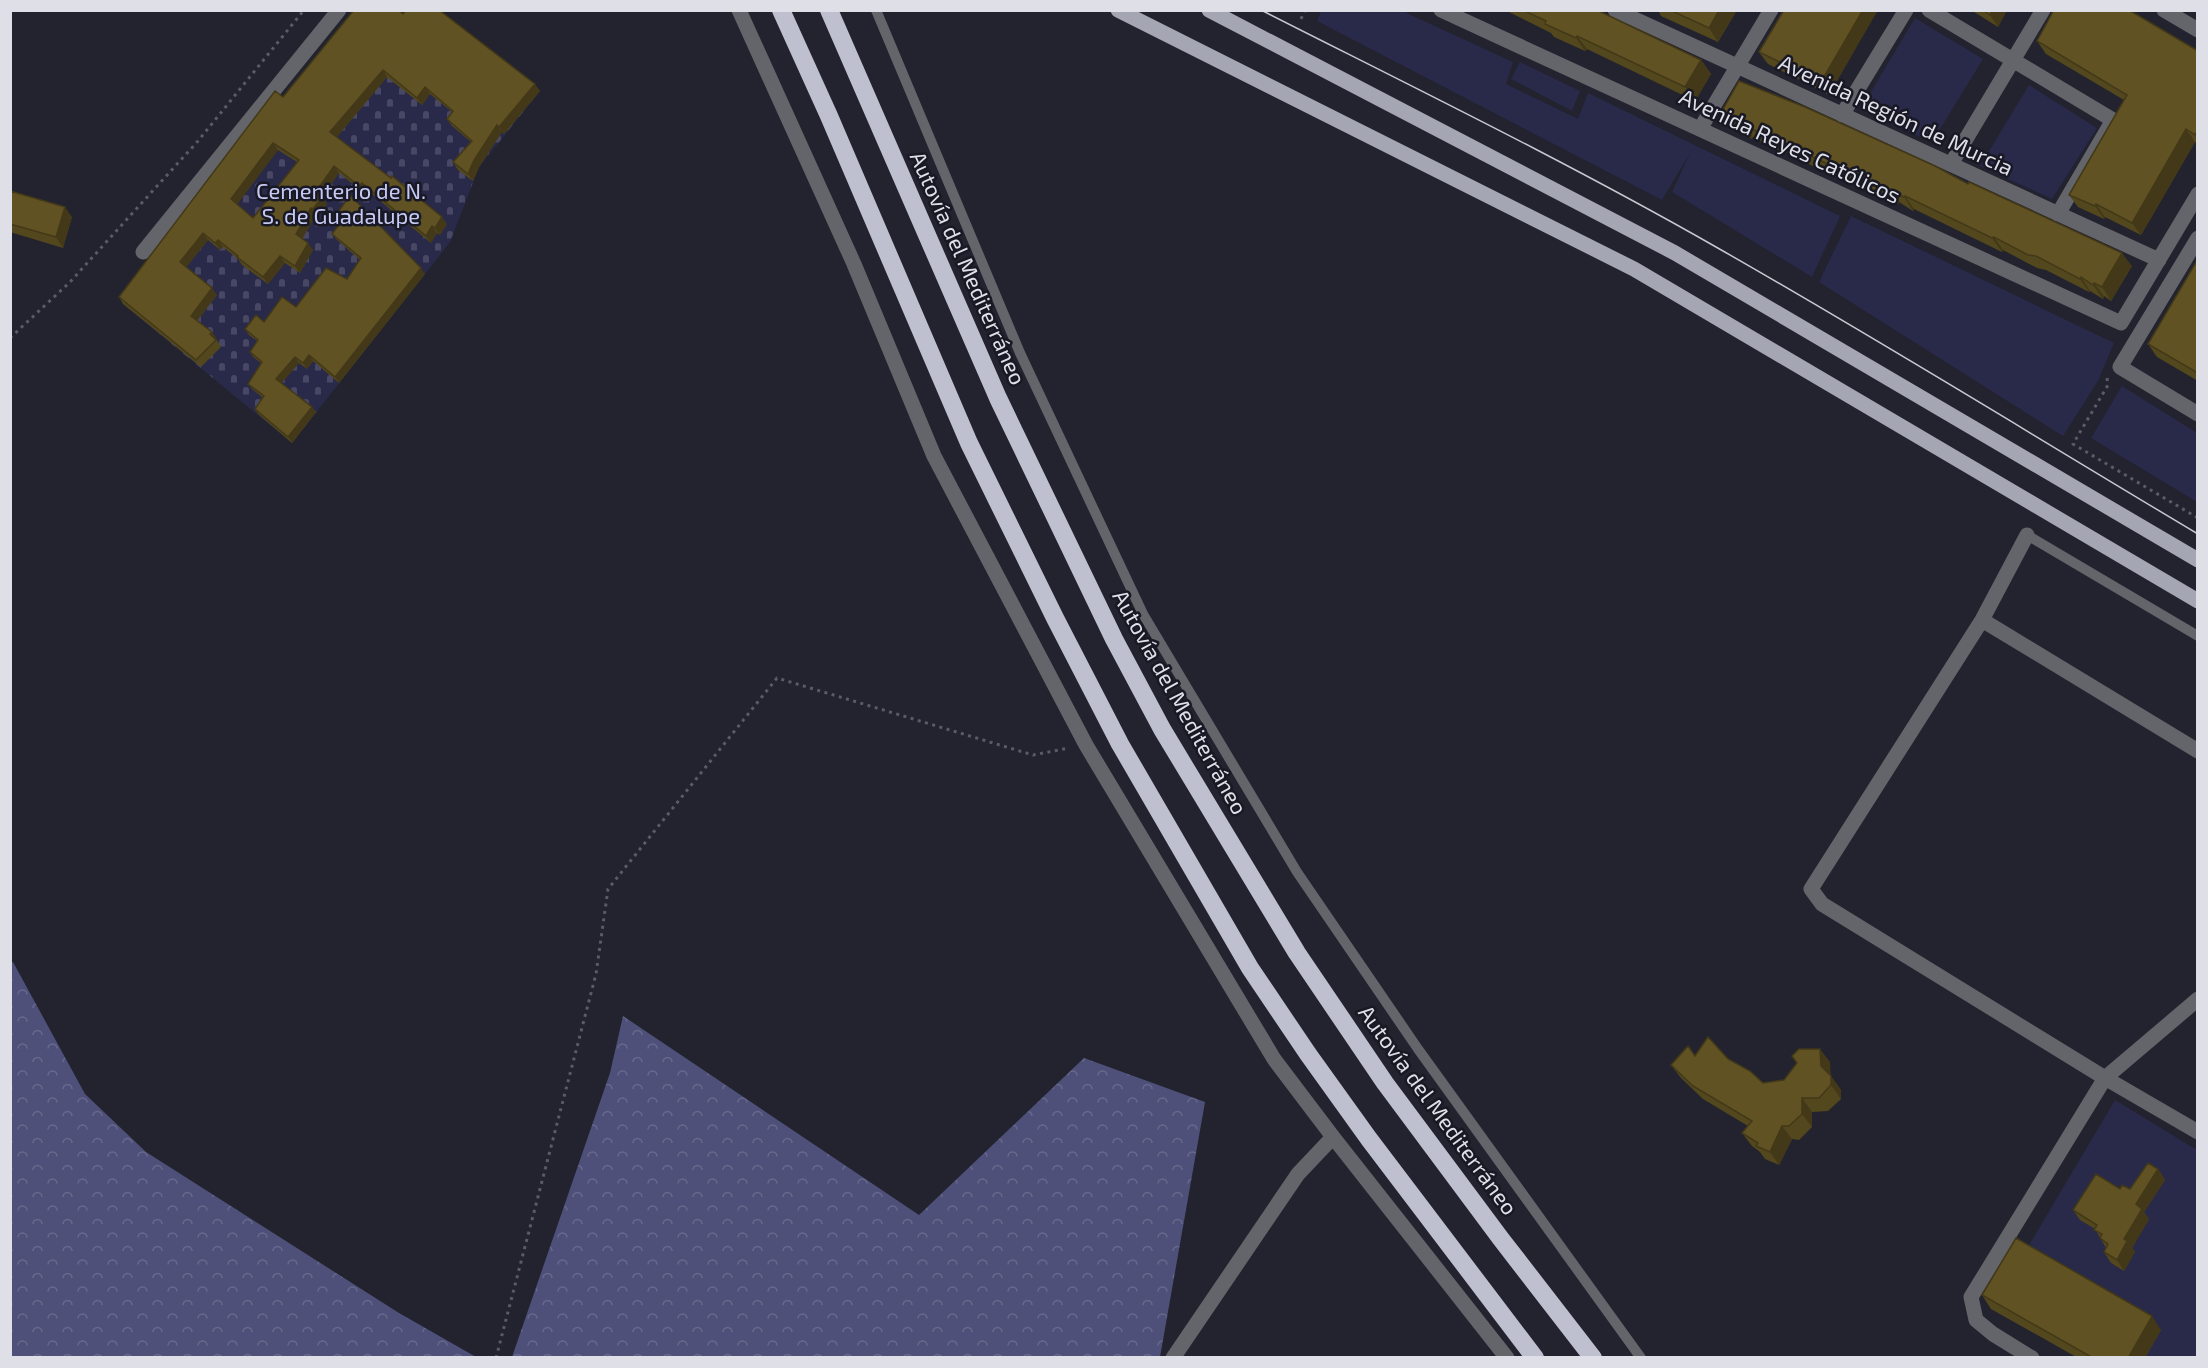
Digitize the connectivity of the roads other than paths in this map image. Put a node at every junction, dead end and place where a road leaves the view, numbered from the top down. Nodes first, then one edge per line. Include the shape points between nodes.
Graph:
1 (339, 10) edge
2 (739, 10) edge
3 (781, 10) edge
4 (830, 10) edge
5 (876, 10) edge
6 (1118, 10) edge
7 (1209, 10) edge
8 (1441, 10) edge
9 (1615, 10) edge
10 (1771, 10) edge
11 (1906, 10) edge
12 (1929, 10) edge
13 (2043, 10) edge
14 (2164, 10) edge
15 (1639, 15) edge
16 (2198, 30) edge
17 (2014, 61) junction
18 (1737, 67) junction
19 (1842, 115) junction
20 (1700, 129) junction
21 (1951, 164) junction
22 (2198, 194) edge
23 (2058, 214) junction
24 (2198, 238) edge
25 (143, 252) dead end
26 (2159, 260) junction
27 (2198, 414) edge
28 (2027, 535) joint
29 (2198, 560) edge
30 (2198, 601) edge
31 (1982, 620) junction
32 (2198, 636) edge
33 (2198, 751) edge
34 (2198, 999) edge
35 (2105, 1078) junction
36 (2198, 1132) edge
37 (1333, 1137) junction
38 (1173, 1358) edge
39 (1507, 1358) edge
40 (1535, 1358) edge
41 (1593, 1358) edge
42 (1641, 1358) edge
43 (2032, 1358) edge

1 - 25 street
2 - 37 street via 854,264 934,456 1086,745 1274,1059
3 - 40 highway via 969,443 1120,744 1250,968 1302,1045
4 - 41 highway, Autovía del Mediterráneo via 998,398 1114,639 1162,729 1297,953 1385,1083
5 - 42 lane via 1020,353 1143,614 1298,872 1418,1049
6 - 30 main road via 1634,269
7 - 29 main road via 1675,253
8 - 20 street, Avenida Reyes Católicos
9 - 15 street, Avenida Región de Murcia
10 - 18 street
11 - 19 street
12 - 17 street
13 - 17 street
14 - 16 street
15 - 18 street, Avenida Región de Murcia
17 - 21 street
17 - 23 street via 2113,120
18 - 19 street, Avenida Región de Murcia
18 - 20 street
19 - 21 street, Avenida Región de Murcia
20 - 26 street, Avenida Reyes Católicos via 2121,323
21 - 23 street, Avenida Región de Murcia
22 - 26 street
23 - 26 street, Avenida Región de Murcia
24 - 27 street via 2113,368
28 - 31 street
28 - 32 lane
31 - 33 street
31 - 35 street via 1811,889 1822,904
34 - 35 street
35 - 36 street
35 - 43 street via 1971,1297 1976,1320
37 - 38 street via 1298,1174
37 - 39 street

